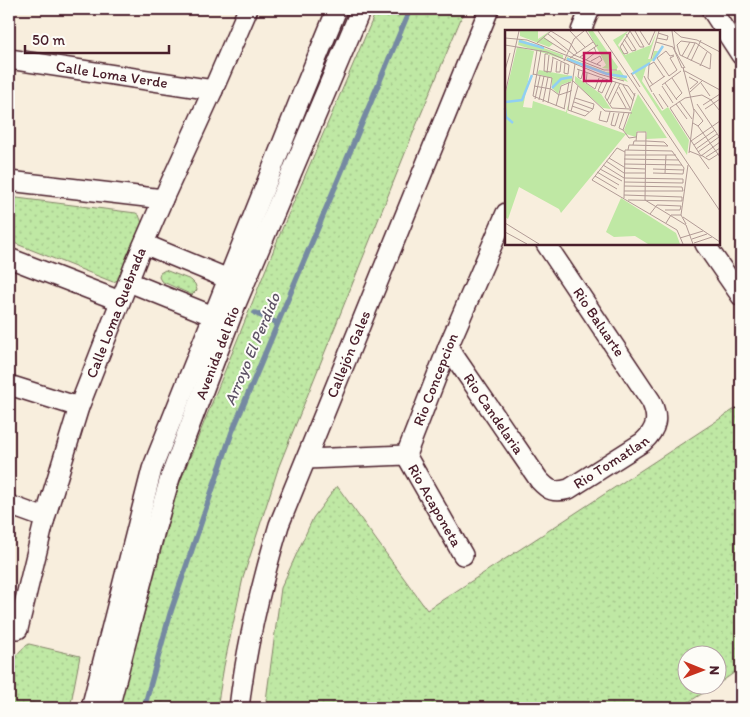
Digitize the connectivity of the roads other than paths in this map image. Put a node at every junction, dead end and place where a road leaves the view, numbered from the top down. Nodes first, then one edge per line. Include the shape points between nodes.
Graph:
1 (248, 9) edge
2 (337, 9) edge
3 (361, 9) edge
4 (489, 9) edge
5 (590, 9) edge
6 (710, 9) edge
7 (580, 30) edge
8 (741, 55) edge
9 (9, 59) edge
10 (213, 90) junction
11 (9, 181) edge
12 (163, 199) junction
13 (505, 215) edge
14 (144, 244) junction
15 (547, 245) edge
16 (706, 245) edge
17 (9, 258) edge
18 (129, 282) junction
19 (235, 282) junction
20 (741, 296) edge
21 (120, 302) junction
22 (221, 320) junction
23 (448, 348) junction
24 (9, 385) edge
25 (651, 401) joint
26 (79, 407) junction
27 (406, 454) junction
28 (307, 459) junction
29 (539, 480) joint
30 (9, 505) edge
31 (45, 518) junction
32 (463, 555) dead end
33 (14, 628) edge
34 (91, 708) edge
35 (109, 708) edge
36 (239, 708) edge

1 - 10 street, Calle Loma Quebrada
2 - 19 street, Avenida del Río via 300,99
3 - 19 street, Avenida del Río
4 - 28 street, Callejón Gales
5 - 7 street
6 - 8 street
9 - 10 street, Calle Loma Verde
10 - 12 street, Calle Loma Quebrada
11 - 12 street
12 - 14 street, Calle Loma Quebrada
13 - 23 street, Rio Concepcion
14 - 18 street, Calle Loma Quebrada
14 - 19 street
15 - 25 street, Rio Baluarte
16 - 20 street
17 - 21 street
18 - 21 street, Calle Loma Quebrada
18 - 22 street
19 - 22 street, Avenida del Río
21 - 26 street, Calle Loma Quebrada
22 - 34 street, Avenida del Río via 152,469
22 - 35 street, Avenida del Río via 170,478
23 - 27 street, Rio Concepcion
23 - 29 street, Rio Candelaria
24 - 26 street
25 - 29 street, Rio Tomatlan via 656,422 643,442 568,489 551,490
26 - 31 street, Calle Loma Quebrada
27 - 28 street
27 - 32 street, Rio Acaponeta
28 - 36 street, Callejón Gales via 279,525 269,559 252,627
30 - 31 street
31 - 33 street, Calle Loma Quebrada

